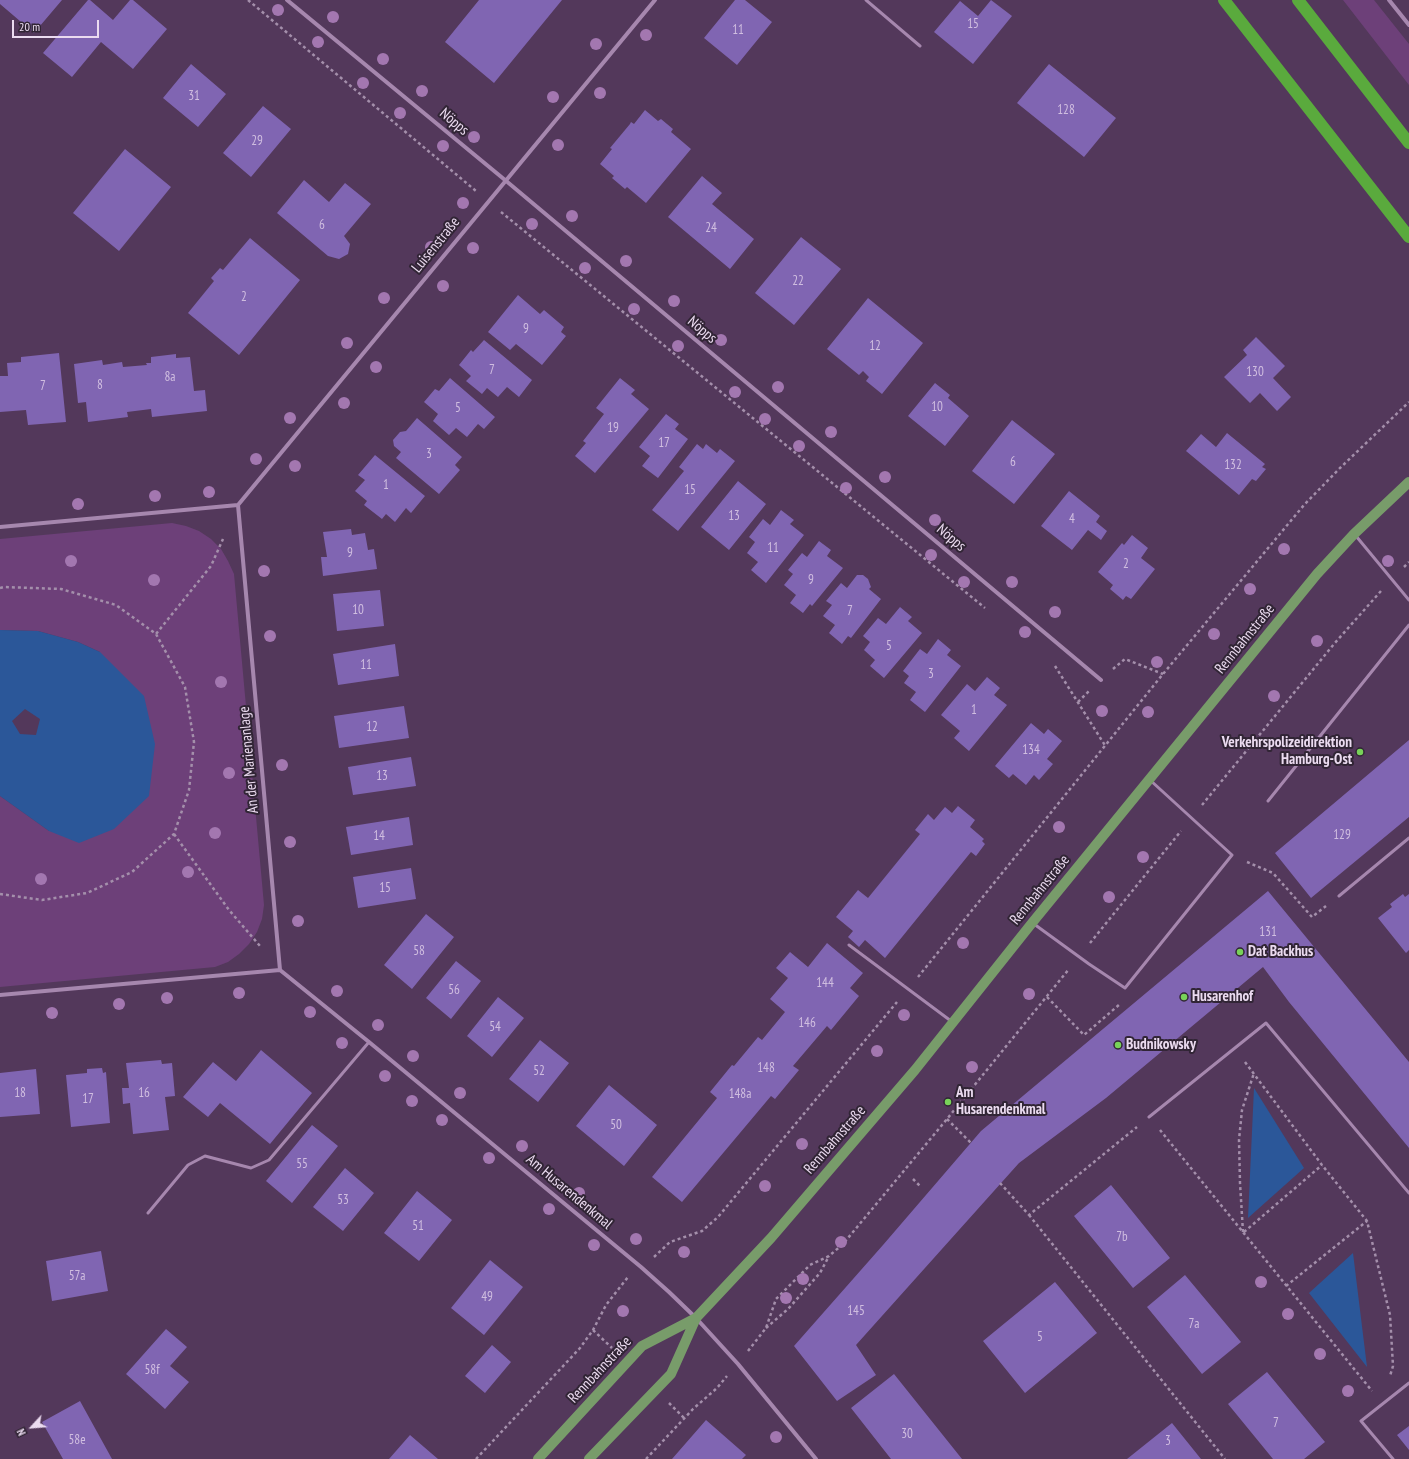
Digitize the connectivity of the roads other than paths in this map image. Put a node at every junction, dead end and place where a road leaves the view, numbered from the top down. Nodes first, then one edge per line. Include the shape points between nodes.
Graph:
1 (287, 0) edge
2 (655, 0) edge
3 (866, 0) edge
4 (1224, 0) edge
5 (1298, 0) edge
6 (1389, 0) edge
7 (1409, 25) edge
8 (920, 46) dead end
9 (1409, 143) edge
10 (505, 180) junction
11 (1409, 237) edge
12 (1409, 482) edge
13 (238, 505) junction
14 (0, 526) edge
15 (1354, 534) junction
16 (1409, 600) edge
17 (1409, 625) edge
18 (1102, 680) dead end
19 (1150, 780) junction
20 (1268, 801) dead end
21 (1409, 838) edge
22 (1339, 896) road end
23 (1032, 923) junction
24 (849, 944) dead end
25 (280, 970) junction
26 (0, 995) edge
27 (953, 1023) junction
28 (369, 1042) junction
29 (1149, 1116) road end
30 (1409, 1193) edge
31 (148, 1213) dead end
32 (696, 1318) junction
33 (1409, 1383) edge
34 (538, 1459) edge
35 (589, 1459) edge
36 (816, 1459) edge
37 (1392, 1459) edge

1 - 10 street, Nöpps
2 - 10 street, Luisenstraße
3 - 8 lane
4 - 11 highway
5 - 9 highway
6 - 7 street
10 - 13 street, Luisenstraße
10 - 18 street, Nöpps
12 - 15 main road, Rennbahnstraße
13 - 14 street
13 - 25 street, An der Marienanlage
15 - 16 lane
15 - 19 main road, Rennbahnstraße via 1317,574
17 - 20 lane
19 - 23 main road, Rennbahnstraße
19 - 23 lane via 1232,855 1125,988
21 - 22 lane
23 - 27 main road, Rennbahnstraße
24 - 27 lane
25 - 26 street
25 - 28 street, Am Husarendenkmal
27 - 32 main road, Rennbahnstraße via 771,1238
28 - 31 lane via 269,1160 251,1168 205,1156 188,1165
28 - 32 street, Am Husarendenkmal via 641,1267
29 - 30 lane via 1266,1023
32 - 34 main road, Rennbahnstraße via 642,1346
32 - 35 main road, Rennbahnstraße via 671,1374
32 - 36 street, Am Husarendenkmal via 738,1364
33 - 37 lane via 1362,1421

